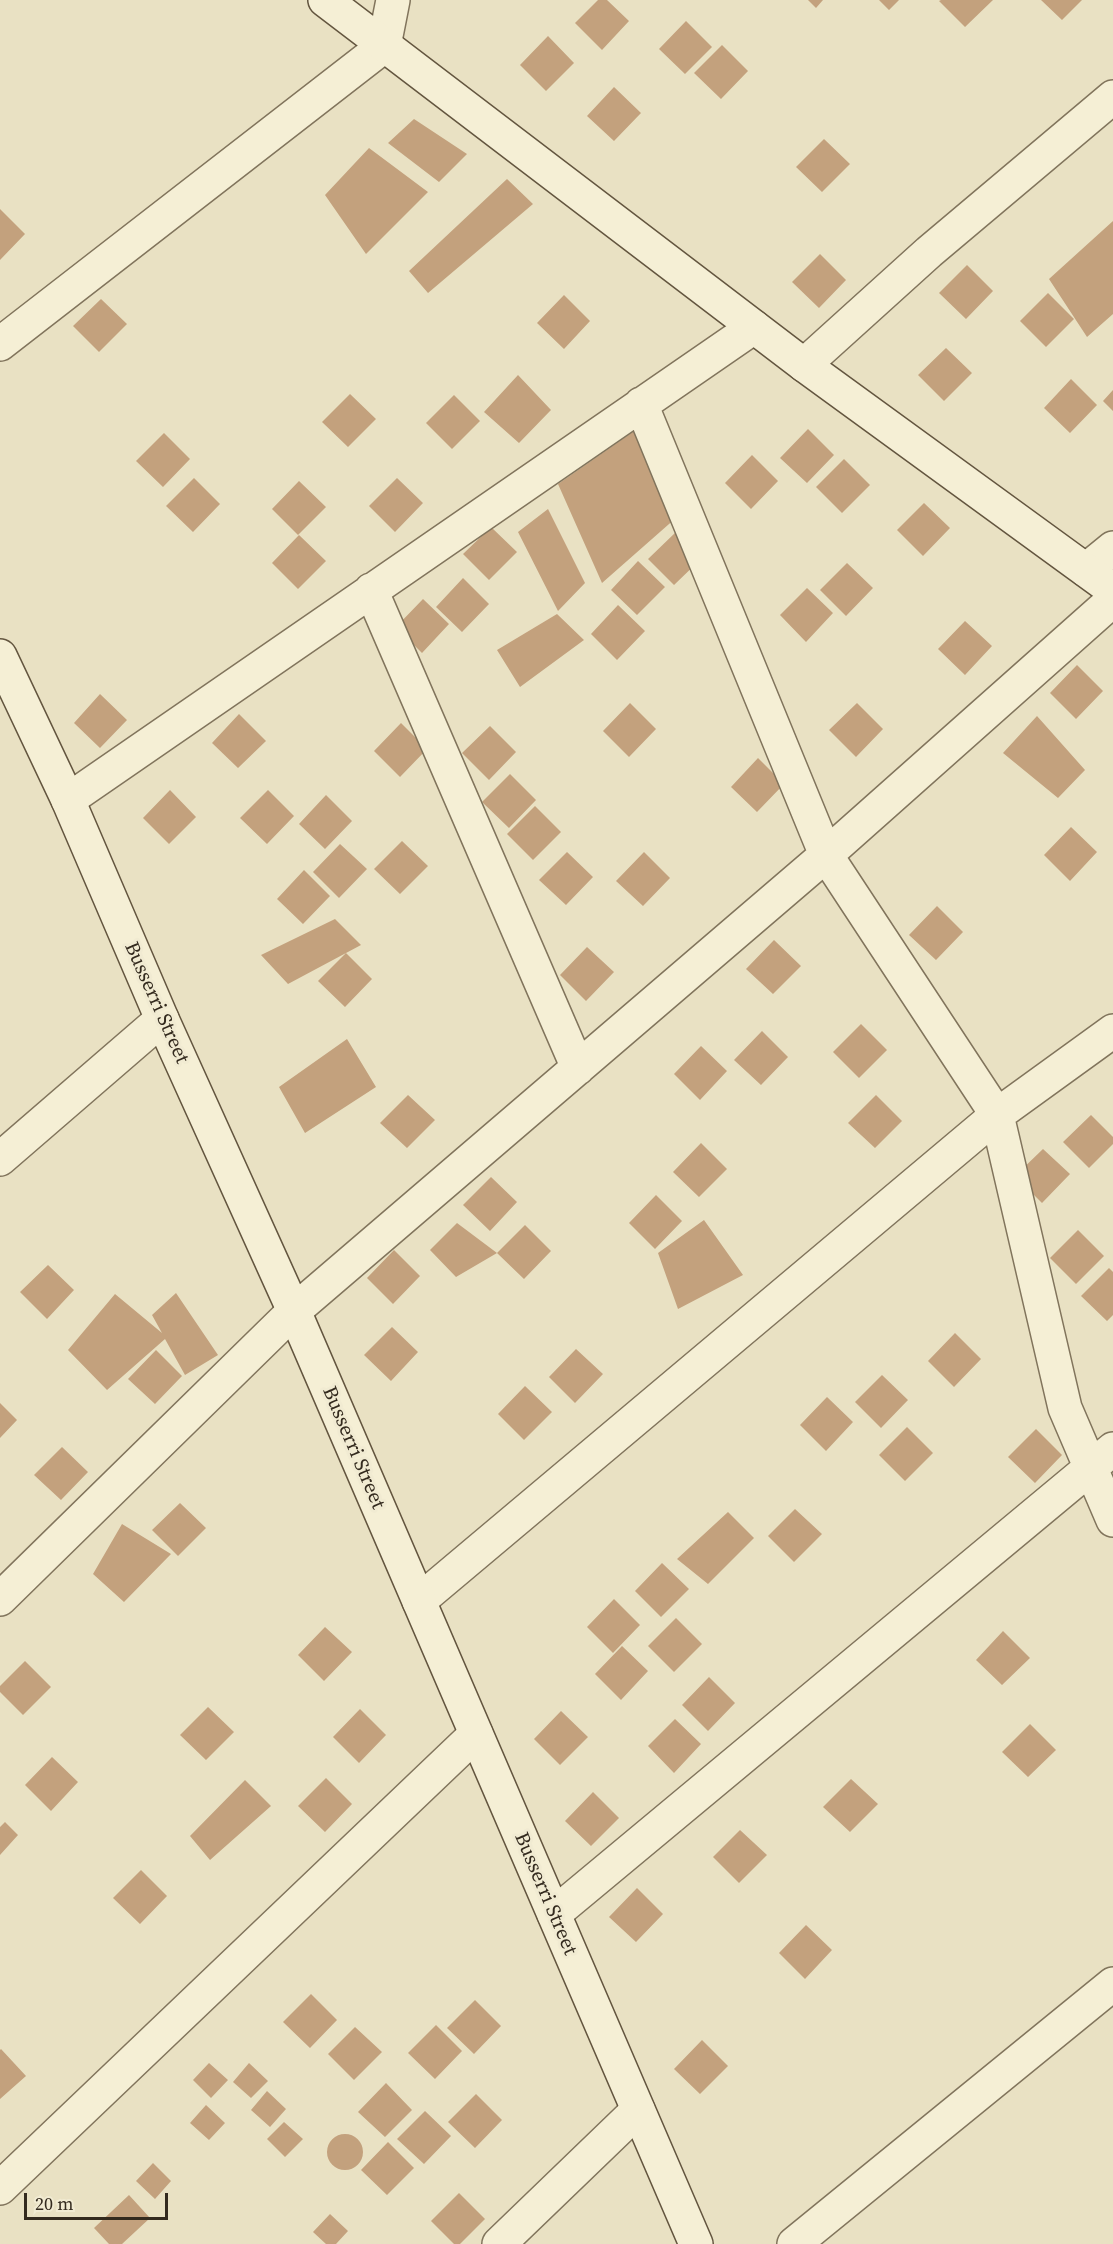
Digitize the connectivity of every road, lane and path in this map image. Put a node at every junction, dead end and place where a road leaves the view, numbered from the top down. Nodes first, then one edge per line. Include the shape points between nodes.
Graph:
1 (325, 0) edge
2 (393, 0) edge
3 (384, 46) junction
4 (1113, 97) edge
5 (753, 327) junction
6 (0, 344) edge
7 (804, 365) junction
8 (641, 404) junction
9 (1113, 548) edge
10 (1086, 570) junction
11 (371, 590) junction
12 (1113, 590) edge
13 (1113, 600) edge
14 (0, 656) edge
15 (68, 800) junction
16 (826, 855) junction
17 (162, 1019) junction
18 (1113, 1031) edge
19 (578, 1068) junction
20 (997, 1114) junction
21 (0, 1159) edge
22 (294, 1311) junction
23 (1102, 1458) edge
24 (1113, 1520) edge
25 (0, 1599) edge
26 (419, 1601) junction
27 (476, 1734) junction
28 (554, 1914) junction
29 (1113, 1984) edge
30 (638, 2110) junction
31 (0, 2188) edge
32 (499, 2244) edge
33 (696, 2244) edge
34 (794, 2244) edge

1 - 3 street
2 - 3 street
3 - 5 street
3 - 6 street
4 - 7 street via 929,252
5 - 7 street
5 - 8 street
7 - 10 street
8 - 11 street
8 - 16 street
9 - 10 street
10 - 12 street
11 - 15 street
11 - 19 street
13 - 16 street
14 - 15 street, Busserri Street
15 - 17 street, Busserri Street
16 - 19 street
16 - 20 street
17 - 21 street
17 - 22 street, Busserri Street
18 - 20 street
19 - 22 street
20 - 23 street via 1065,1408
20 - 26 street
22 - 25 street
22 - 26 street, Busserri Street
23 - 24 street
23 - 28 street
26 - 27 street, Busserri Street
27 - 28 street, Busserri Street
27 - 31 street
28 - 30 street, Busserri Street
29 - 34 street
30 - 32 street
30 - 33 street, Busserri Street

